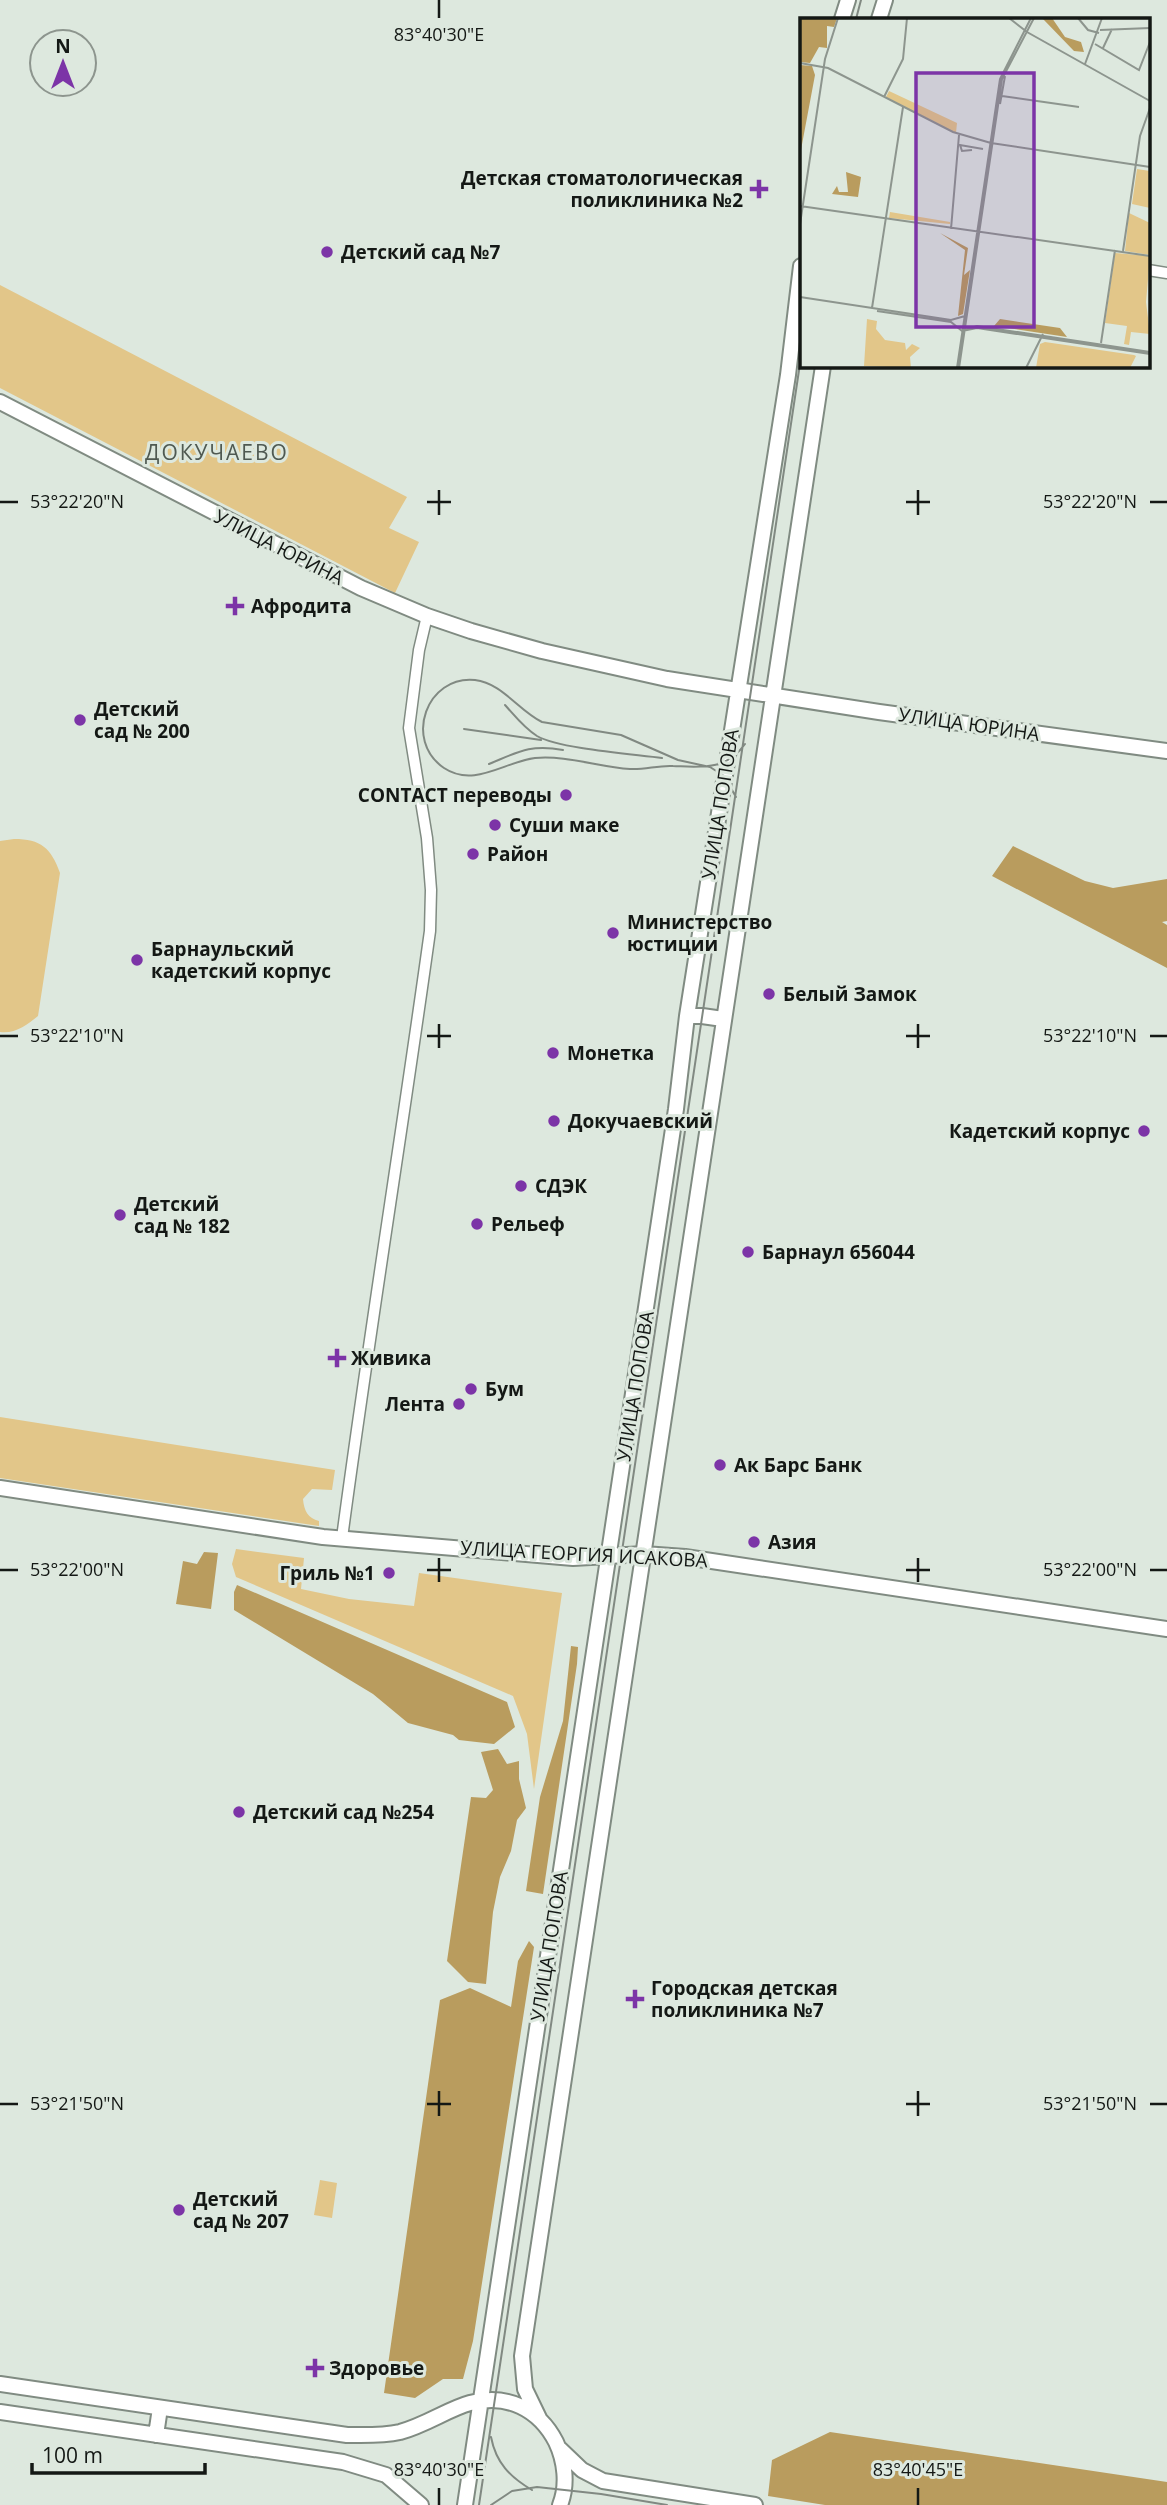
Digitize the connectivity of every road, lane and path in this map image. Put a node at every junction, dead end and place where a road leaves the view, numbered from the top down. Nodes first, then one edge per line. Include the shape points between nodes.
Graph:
1 (848, 0) edge
2 (886, 0) edge
3 (842, 18) edge
4 (879, 18) edge
5 (800, 274) edge
6 (822, 368) edge
7 (0, 402) edge
8 (427, 616) junction
9 (737, 690) junction
10 (772, 695) junction
11 (1167, 751) edge
12 (687, 1016) junction
13 (723, 1019) junction
14 (0, 1489) edge
15 (342, 1538) junction
16 (608, 1555) junction
17 (644, 1555) junction
18 (1167, 1629) edge
19 (0, 2384) edge
20 (30, 2389) junction
21 (481, 2401) junction
22 (160, 2408) junction
23 (0, 2412) edge
24 (25, 2416) junction
25 (539, 2418) junction
26 (156, 2435) junction
27 (559, 2448) junction
28 (421, 2505) edge
29 (465, 2505) edge
30 (560, 2505) edge
31 (755, 2505) edge

1 - 3 main road
2 - 4 main road
5 - 9 main road, УЛИЦА ПОПОВА
6 - 10 main road, УЛИЦА ПОПОВА
7 - 8 main road, УЛИЦА ЮРИНА via 318,567
8 - 9 main road, УЛИЦА ЮРИНА via 607,667
8 - 15 street via 409,728 427,838 430,931
9 - 10 main road, УЛИЦА ЮРИНА
9 - 12 main road, УЛИЦА ПОПОВА
10 - 11 main road, УЛИЦА ЮРИНА
10 - 13 main road, УЛИЦА ПОПОВА
12 - 13 main road
12 - 16 main road, УЛИЦА ПОПОВА
13 - 17 main road, УЛИЦА ПОПОВА
14 - 15 main road, УЛИЦА ГЕОРГИЯ ИСАКОВА
15 - 16 main road, УЛИЦА ГЕОРГИЯ ИСАКОВА via 573,1558
16 - 17 main road, УЛИЦА ГЕОРГИЯ ИСАКОВА
16 - 21 main road, УЛИЦА ПОПОВА
17 - 18 main road, УЛИЦА ГЕОРГИЯ ИСАКОВА via 692,1558
17 - 25 main road, УЛИЦА ПОПОВА via 522,2356 525,2389
19 - 20 main road
20 - 22 main road
20 - 24 main road
21 - 22 main road via 380,2436
21 - 25 main road via 520,2405
21 - 29 main road, УЛИЦА ПОПОВА
22 - 26 main road
23 - 24 main road
24 - 26 main road
25 - 27 main road, УЛИЦА ПОПОВА
26 - 28 main road via 343,2462 386,2475
27 - 30 main road via 565,2481
27 - 31 main road via 582,2470 603,2481

